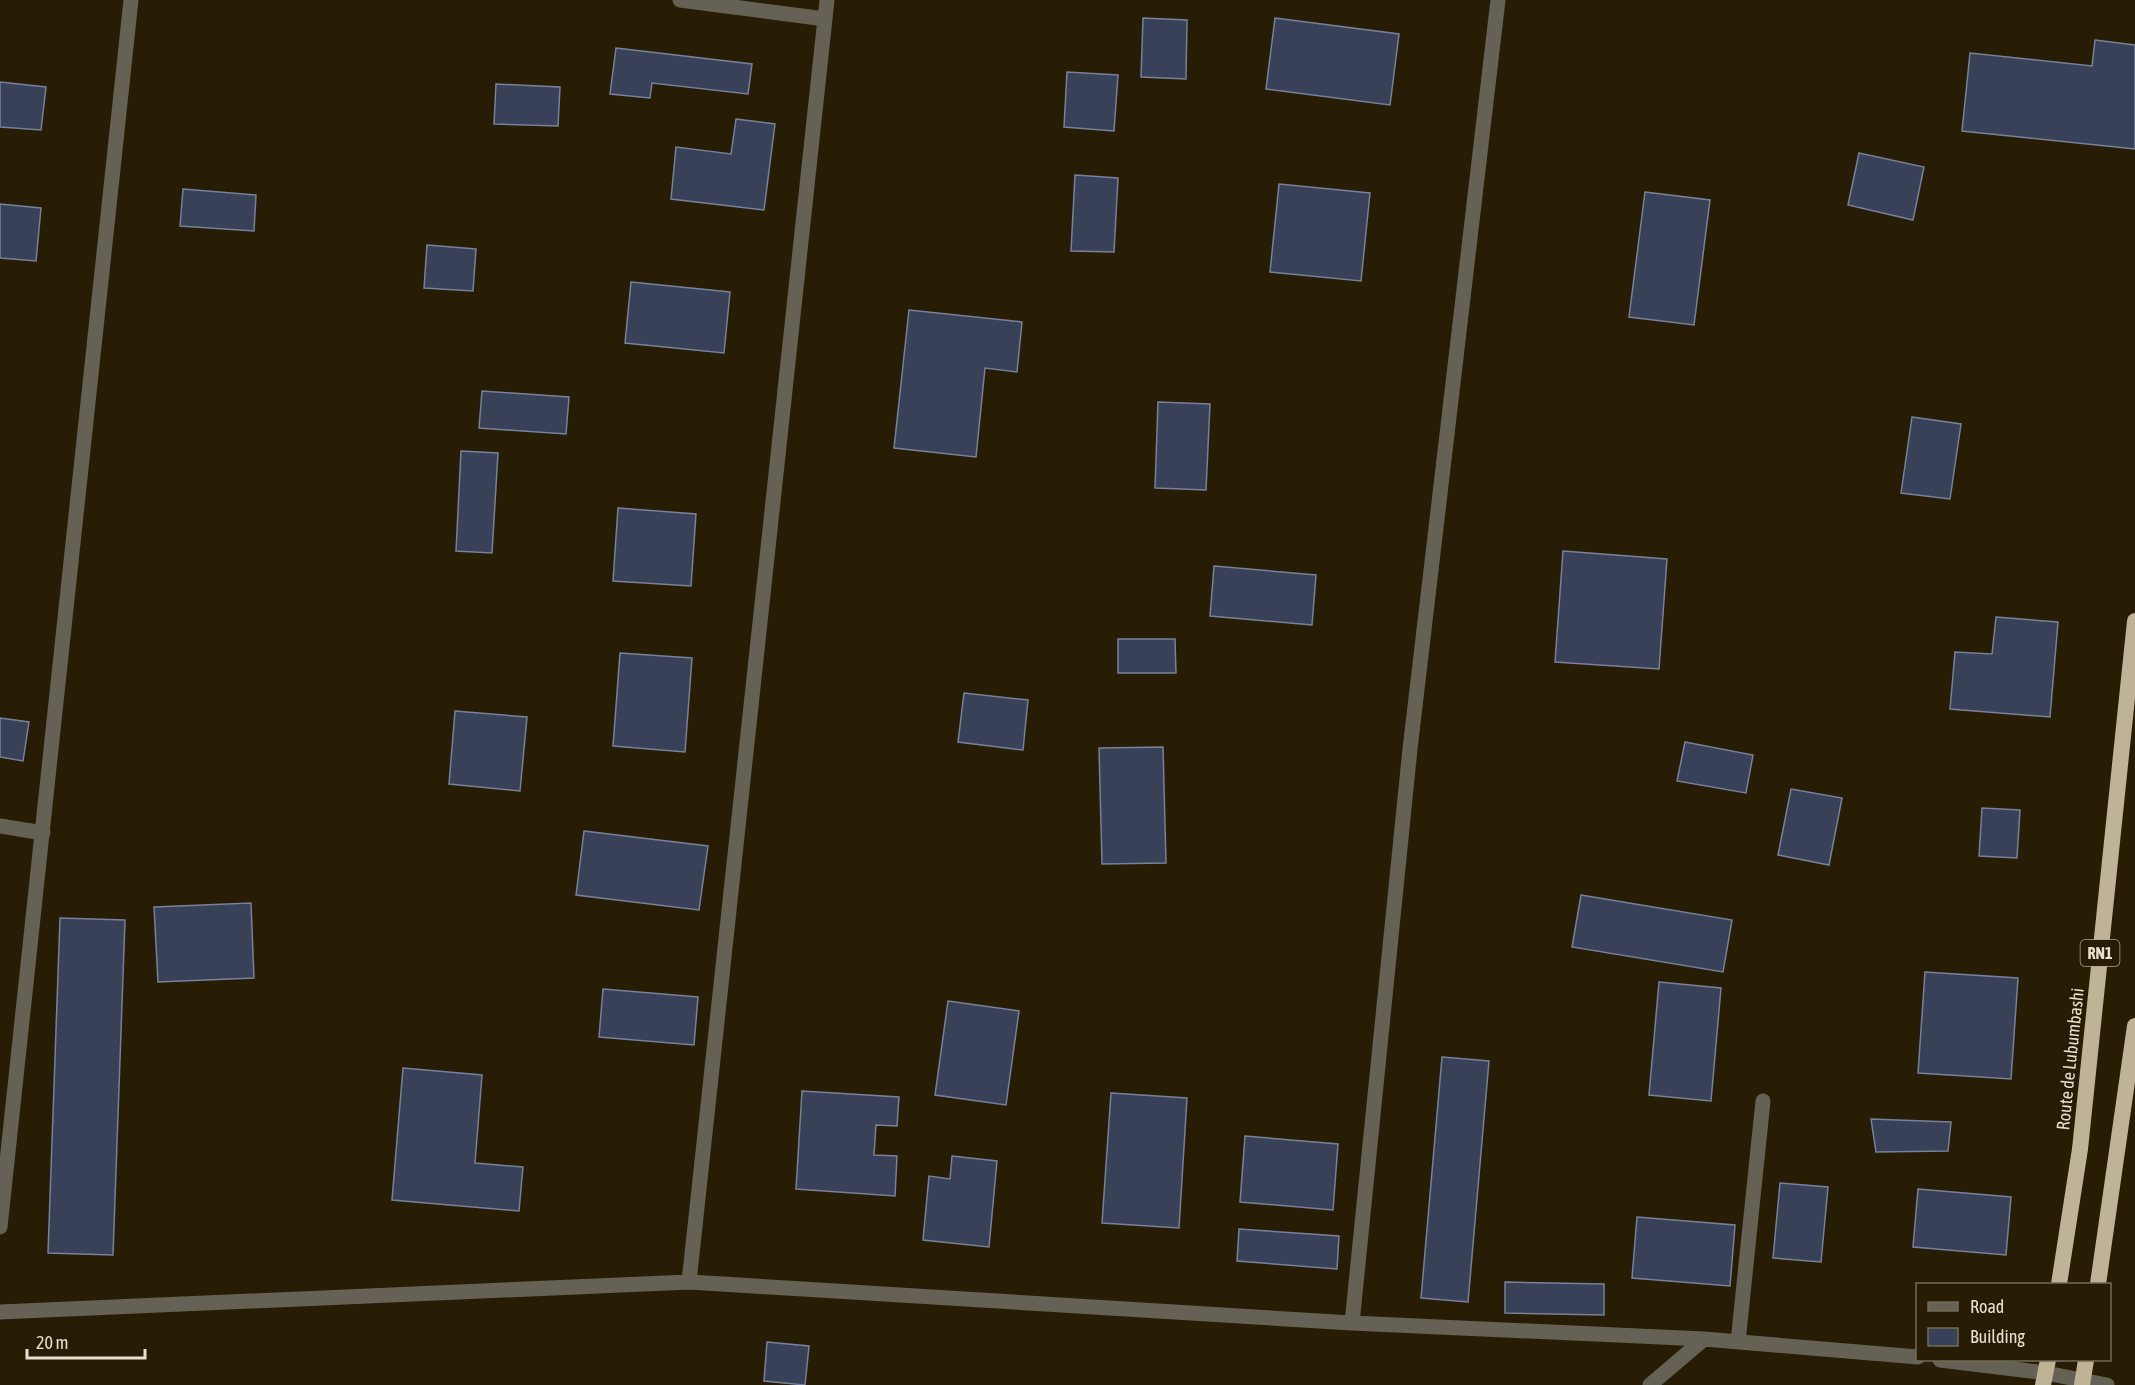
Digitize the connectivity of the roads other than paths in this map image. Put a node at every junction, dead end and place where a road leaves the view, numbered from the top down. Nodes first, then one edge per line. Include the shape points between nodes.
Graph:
1 (131, 0) edge
2 (680, 0) edge
3 (827, 0) edge
4 (1498, 0) edge
5 (825, 19) junction
6 (2135, 621) edge
7 (0, 826) edge
8 (43, 833) junction
9 (2135, 1026) edge
10 (1764, 1101) dead end
11 (0, 1227) edge
12 (689, 1282) junction
13 (2059, 1283) edge
14 (2098, 1283) edge
15 (0, 1311) edge
16 (1352, 1323) junction
17 (1704, 1339) junction
18 (1738, 1342) junction
19 (1916, 1357) edge
20 (1956, 1361) edge
21 (2086, 1361) edge
22 (2045, 1372) edge
23 (2082, 1384) edge
24 (1650, 1385) edge
25 (2107, 1385) edge

1 - 8 street
2 - 5 street
3 - 5 street
4 - 16 street via 1410,749
5 - 12 street
6 - 13 highway, Route de Lubumbashi / RN1 via 2080,1149
7 - 8 street
8 - 11 street
9 - 14 highway
10 - 18 street
12 - 15 street
12 - 16 street
16 - 17 street
17 - 18 street
17 - 24 street
18 - 19 street
20 - 22 street
21 - 23 highway
22 - 23 street
23 - 25 street

